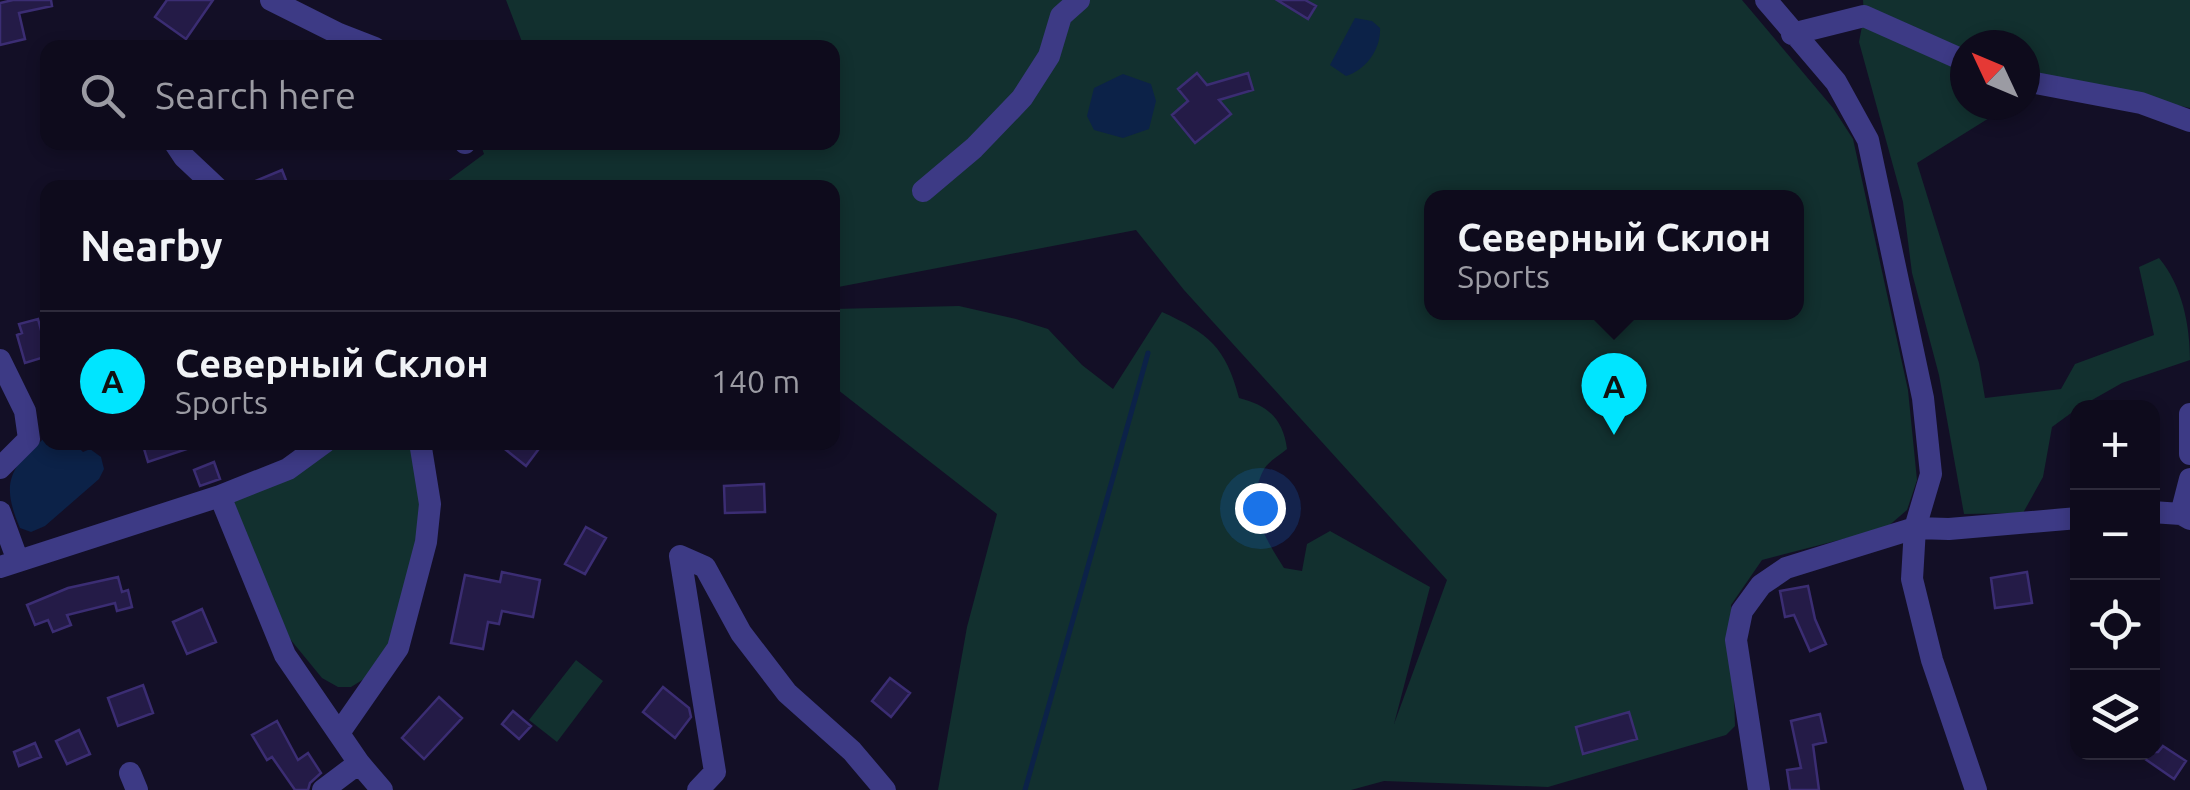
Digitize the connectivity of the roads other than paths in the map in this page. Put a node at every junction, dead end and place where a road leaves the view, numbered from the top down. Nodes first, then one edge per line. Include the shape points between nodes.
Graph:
1 (271, 0) edge
2 (1766, 0) edge
3 (1070, 8) edge
4 (1792, 34) junction
5 (354, 40) edge
6 (1950, 54) edge
7 (2040, 84) edge
8 (2190, 122) edge
9 (181, 150) edge
10 (210, 180) edge
11 (923, 191) dead end
12 (0, 360) edge
13 (2190, 414) edge
14 (421, 450) edge
15 (299, 451) edge
16 (2190, 454) edge
17 (0, 468) edge
18 (2190, 479) edge
19 (220, 496) junction
20 (0, 512) edge
21 (2023, 513) dead end
22 (2160, 513) edge
23 (2186, 516) edge
24 (2070, 519) edge
25 (1915, 528) junction
26 (1949, 529) junction
27 (9, 564) edge
28 (339, 732) junction
29 (359, 763) junction
30 (323, 790) edge
31 (382, 790) edge
32 (698, 790) edge
33 (885, 790) edge
34 (1759, 790) edge
35 (1976, 790) edge

1 - 5 street
2 - 4 street
3 - 11 street via 1022,98
4 - 6 street via 1864,16
4 - 25 street via 1836,82 1868,140 1923,398 1931,474
7 - 8 street via 2141,103
9 - 10 street
12 - 17 street via 26,411 29,439
13 - 16 street
14 - 28 street via 430,504 426,542 398,648
15 - 19 street via 288,469
18 - 23 street
19 - 27 street
19 - 28 street via 285,654
20 - 27 street
21 - 26 street via 1964,514
22 - 23 street
24 - 26 street
25 - 26 street
25 - 34 street via 1786,568 1761,585 1742,611 1736,640
25 - 35 street via 1912,579
28 - 29 street
29 - 30 street
29 - 31 street
32 - 33 street via 715,772 680,556 705,567 741,633 787,694 852,750

